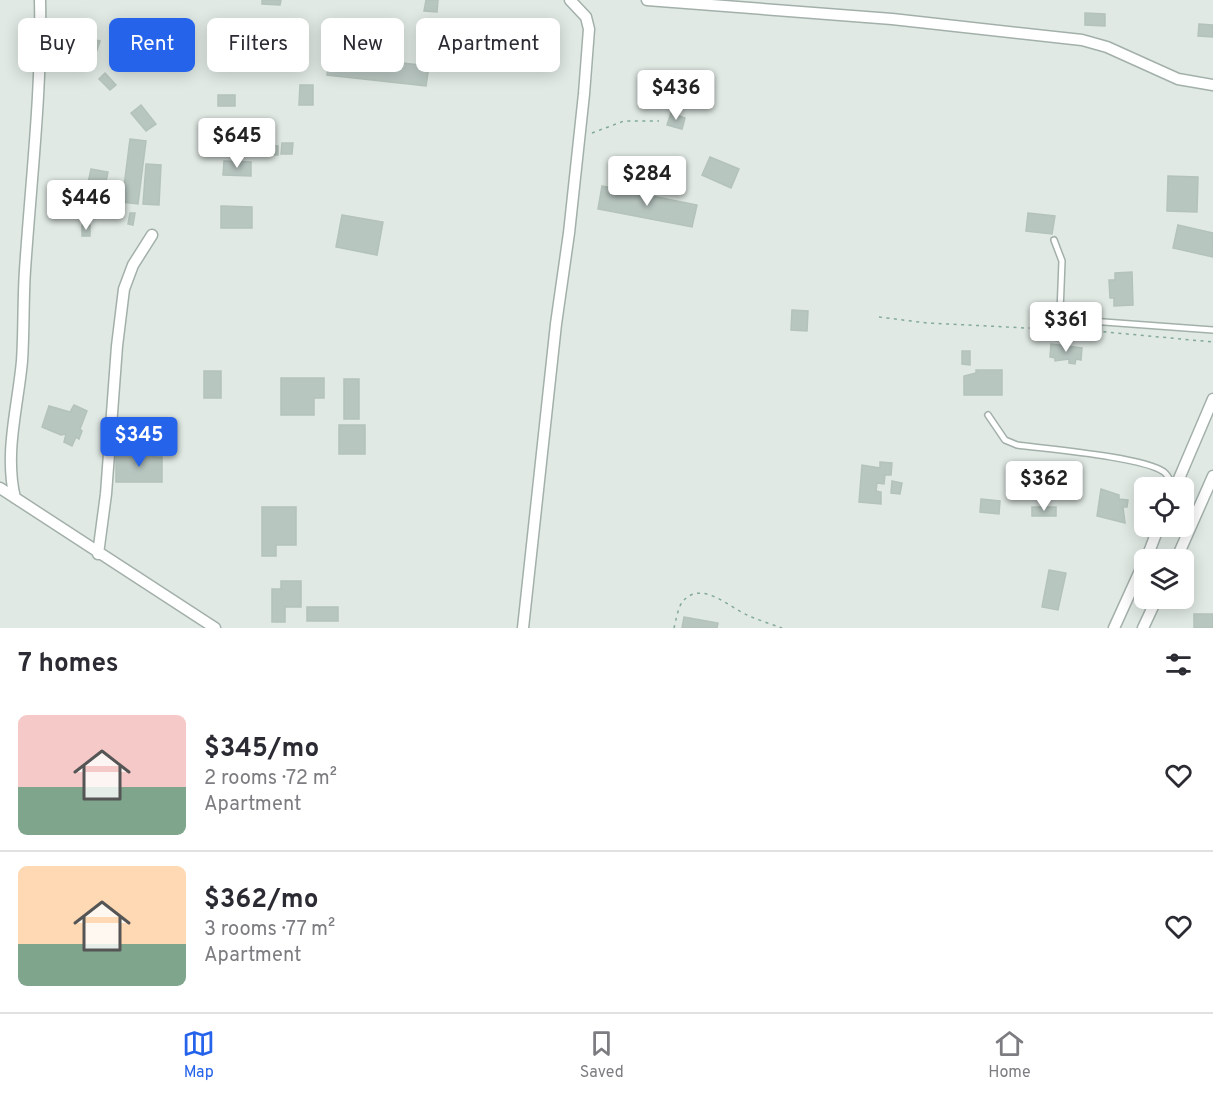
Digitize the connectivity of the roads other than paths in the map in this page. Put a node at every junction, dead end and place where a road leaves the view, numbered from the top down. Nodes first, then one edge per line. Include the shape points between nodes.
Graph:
1 (40, 0) edge
2 (570, 0) edge
3 (647, 0) edge
4 (1213, 85) edge
5 (152, 236) dead end
6 (1054, 240) dead end
7 (1213, 330) edge
8 (1213, 399) edge
9 (988, 415) dead end
10 (1213, 476) edge
11 (1167, 477) edge
12 (1179, 477) edge
13 (0, 488) edge
14 (15, 498) junction
15 (1181, 549) edge
16 (98, 554) junction
17 (1134, 585) edge
18 (1152, 609) edge
19 (215, 628) edge
20 (523, 628) edge
21 (1114, 628) edge
22 (1143, 628) edge

1 - 14 street via 41,58 22,360 12,436
2 - 20 street via 586,17 589,28 580,138
3 - 4 street via 904,20 1082,40 1107,46 1178,79
5 - 16 street via 133,265 124,289
6 - 7 lane via 1062,261 1063,319
8 - 12 street
9 - 11 lane via 1005,440 1017,445 1115,458 1152,466
10 - 15 street
13 - 14 street
14 - 16 street
16 - 19 street
17 - 21 street
18 - 22 street

